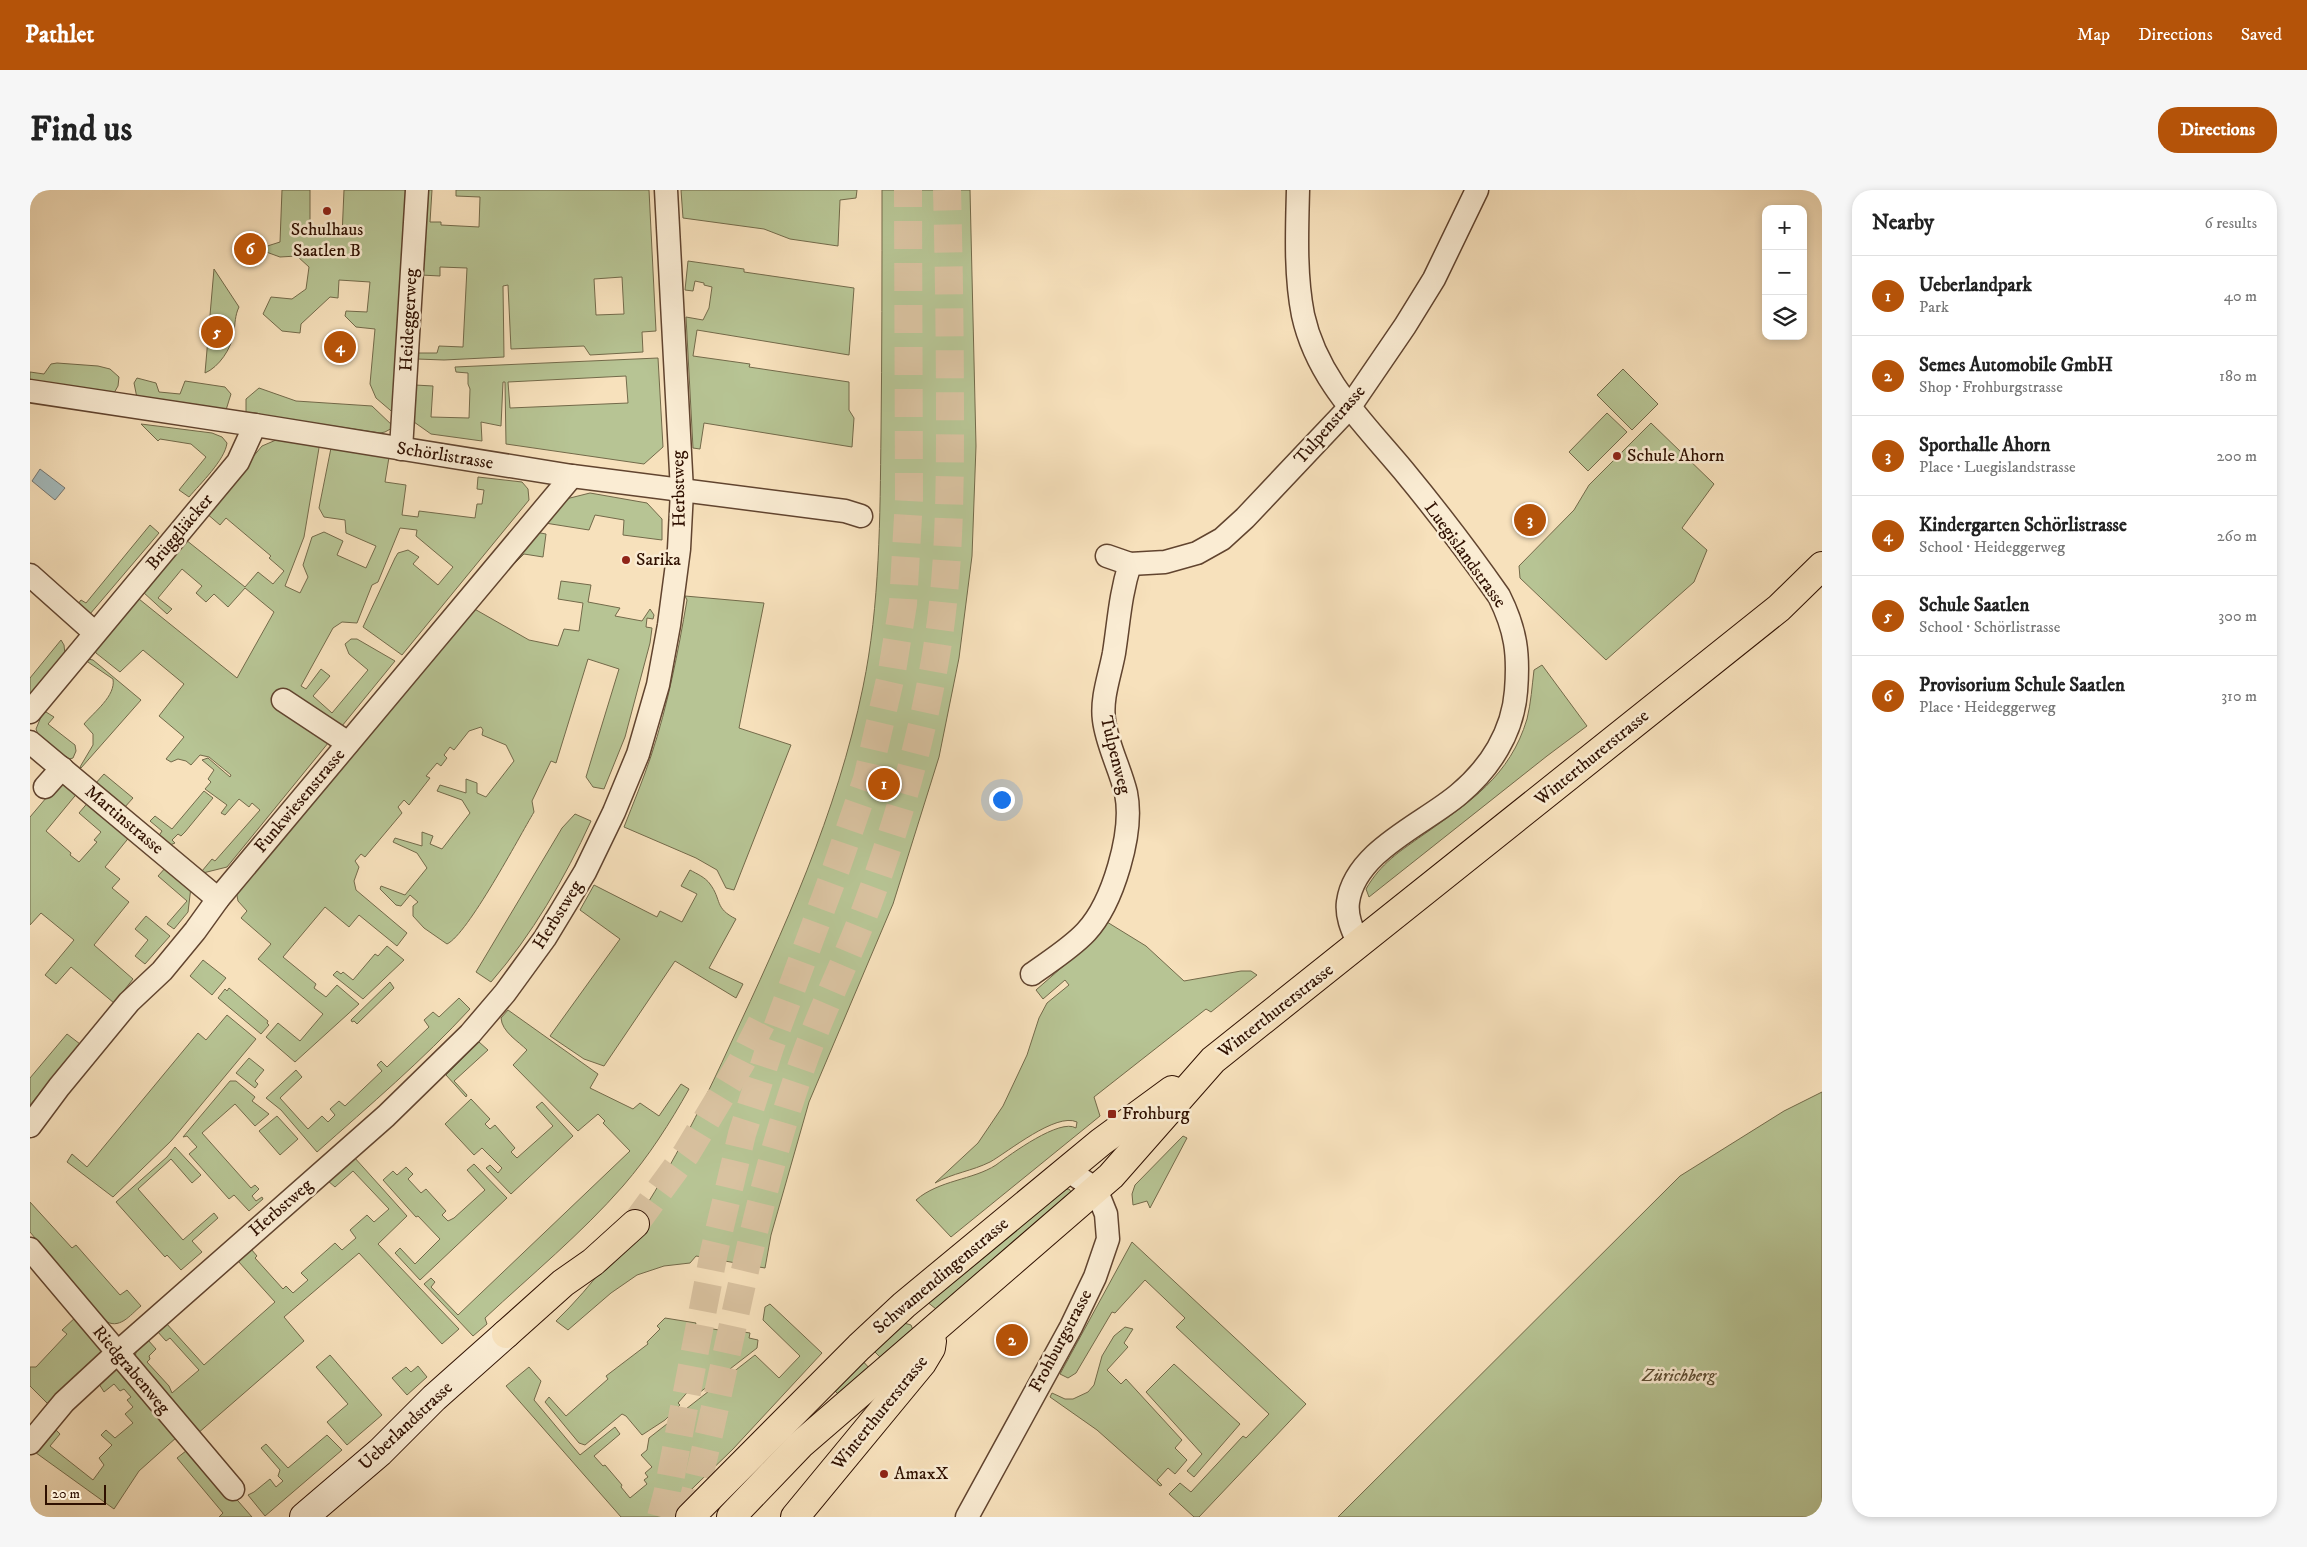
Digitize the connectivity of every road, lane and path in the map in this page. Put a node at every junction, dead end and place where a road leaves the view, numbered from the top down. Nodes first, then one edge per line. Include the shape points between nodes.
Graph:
1 (417, 190) edge
2 (666, 190) edge
3 (1298, 190) edge
4 (1477, 190) edge
5 (30, 391) edge
6 (1349, 408) junction
7 (256, 425) junction
8 (401, 449) junction
9 (572, 476) junction
10 (682, 491) junction
11 (861, 516) dead end
12 (1106, 556) dead end
13 (1130, 564) junction
14 (1822, 566) edge
15 (30, 575) edge
16 (95, 633) junction
17 (283, 700) dead end
18 (30, 712) edge
19 (30, 742) edge
20 (348, 743) junction
21 (62, 768) junction
22 (45, 787) dead end
23 (218, 899) junction
24 (1359, 945) junction
25 (1032, 974) dead end
26 (1213, 1060) junction
27 (30, 1126) edge
28 (1067, 1170) junction
29 (1096, 1189) junction
30 (635, 1224) tunnel mouth
31 (30, 1249) edge
32 (904, 1305) junction
33 (932, 1332) junction
34 (506, 1334) joint
35 (117, 1353) junction
36 (30, 1443) edge
37 (233, 1489) dead end
38 (304, 1517) edge
39 (690, 1517) edge
40 (731, 1517) edge
41 (795, 1517) edge
42 (967, 1517) edge

1 - 8 street, Heideggerweg
2 - 10 street, Herbstweg
3 - 6 street, Luegislandstrasse via 1304,316 1328,379
4 - 6 street, Tulpenstrasse via 1434,279
5 - 7 street, Schörlistrasse
6 - 13 street, Tulpenstrasse via 1222,539 1197,553 1165,562
6 - 24 street, Luegislandstrasse via 1408,477 1499,596 1510,619 1518,665 1509,725 1492,760 1458,795 1385,846 1365,866 1351,890 1349,920
7 - 8 street, Schörlistrasse
7 - 16 street, Brüggliäcker via 238,462
8 - 9 street, Schörlistrasse
9 - 10 street, Schörlistrasse
9 - 20 street, Funkwiesenstrasse
10 - 11 street, Schörlistrasse via 845,511
10 - 35 street, Herbstweg via 679,548 669,624 658,685 638,754 585,872 545,938 470,1034 386,1116
12 - 13 street, Tulpenstrasse
13 - 25 street, Tulpenweg via 1120,594 1104,707 1106,732 1126,796 1123,850 1112,887 1086,932
14 - 24 main road, Winterthurerstrasse via 1779,608
15 - 16 street
16 - 18 street, Brüggliäcker
17 - 20 street
19 - 21 street, Martinstrasse
20 - 23 street, Funkwiesenstrasse
21 - 22 street
21 - 23 street, Martinstrasse
23 - 27 street, Funkwiesenstrasse via 195,932 162,971 129,1002
24 - 26 main road, Winterthurerstrasse
26 - 28 main road, Schwamendingenstrasse
26 - 29 main road, Winterthurerstrasse
28 - 29 street
28 - 32 main road, Schwamendingenstrasse
29 - 33 main road, Winterthurerstrasse
29 - 42 street, Frohburgstrasse via 1106,1214 1108,1239 1103,1257 1071,1327
30 - 34 main road
31 - 35 street, Riedgrabenweg
32 - 33 main road via 922,1317
32 - 39 main road, Schwamendingenstrasse via 859,1346
33 - 40 main road via 800,1444
33 - 41 main road, Winterthurerstrasse via 931,1348 922,1363
34 - 38 street, Ueberlandstrasse via 434,1398 380,1452
35 - 36 street, Herbstweg via 64,1402
35 - 37 street, Riedgrabenweg

